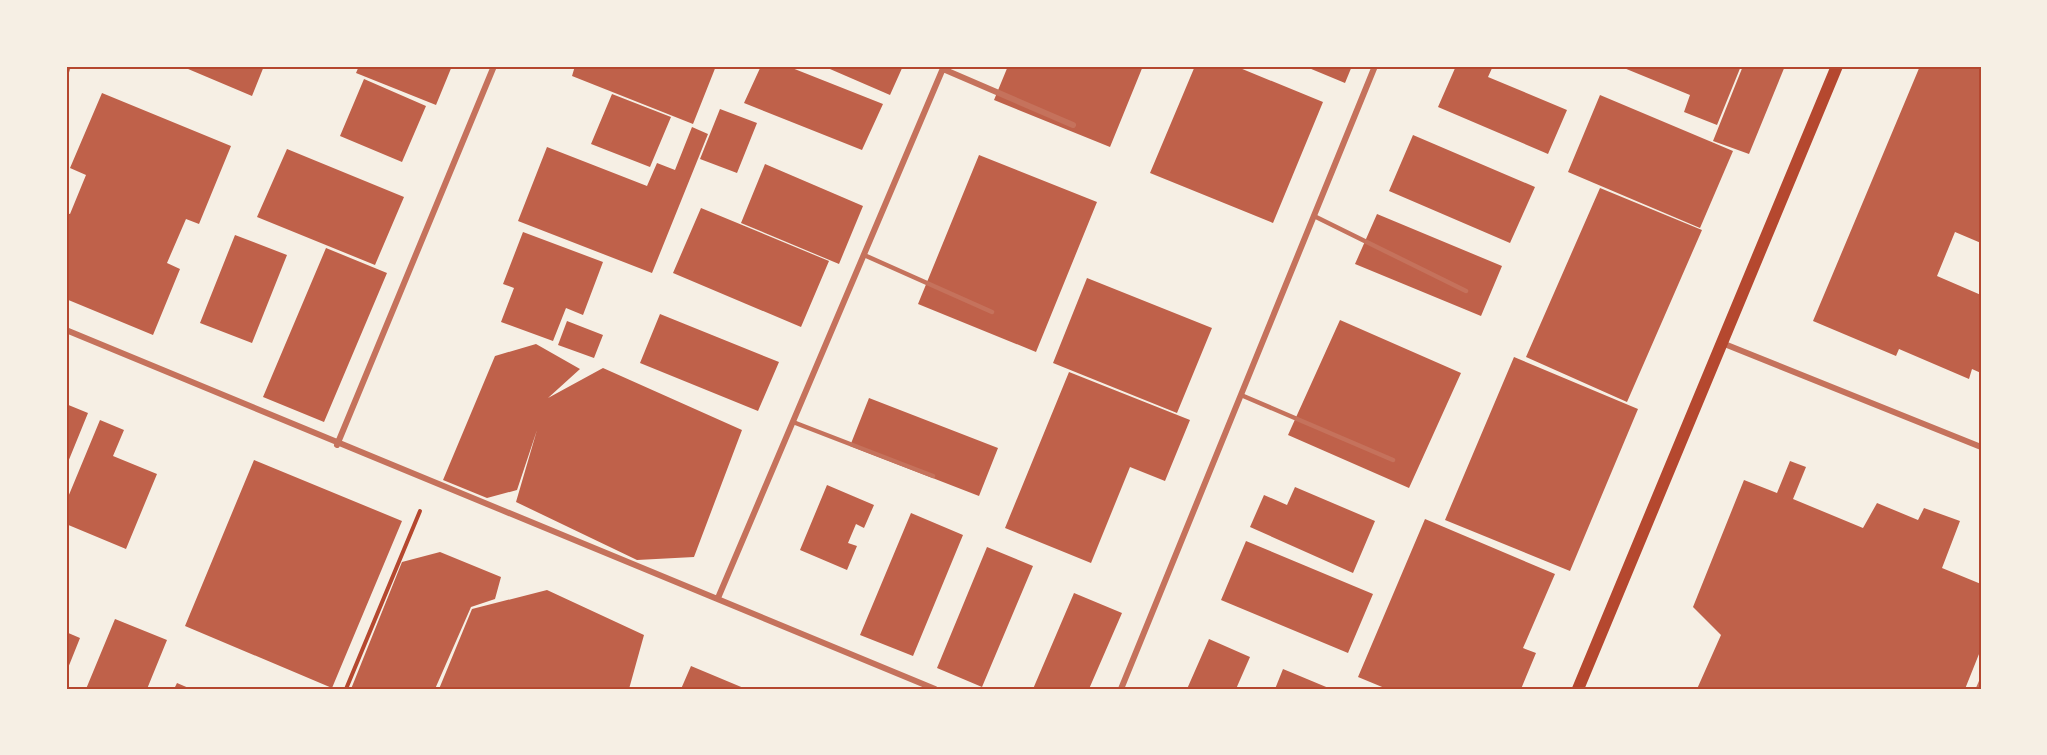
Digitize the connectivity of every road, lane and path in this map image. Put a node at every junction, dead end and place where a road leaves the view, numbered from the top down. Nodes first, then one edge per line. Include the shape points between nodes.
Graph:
1 (68, 66) edge
2 (494, 66) edge
3 (1375, 66) edge
4 (1837, 66) edge
5 (944, 68) edge
6 (66, 72) edge
7 (1073, 124) dead end
8 (1314, 216) junction
9 (864, 255) junction
10 (1466, 291) dead end
11 (992, 312) dead end
12 (66, 330) edge
13 (1722, 343) junction
14 (1241, 394) junction
15 (793, 422) junction
16 (337, 445) junction
17 (1981, 447) edge
18 (1393, 460) dead end
19 (933, 476) dead end
20 (420, 511) dead end
21 (718, 598) junction
22 (1981, 682) edge
23 (346, 689) edge
24 (935, 689) edge
25 (1121, 689) edge
26 (1578, 689) edge
27 (1978, 689) edge

1 - 6 street
2 - 16 street
3 - 8 street
4 - 13 main road
5 - 7 street
5 - 9 street
8 - 10 lane
8 - 14 street
9 - 11 lane
9 - 15 street
12 - 16 street
13 - 17 street
13 - 26 main road
14 - 18 lane
14 - 25 street
15 - 19 lane
15 - 21 street
16 - 21 street
20 - 23 path
21 - 24 street
22 - 27 lane

